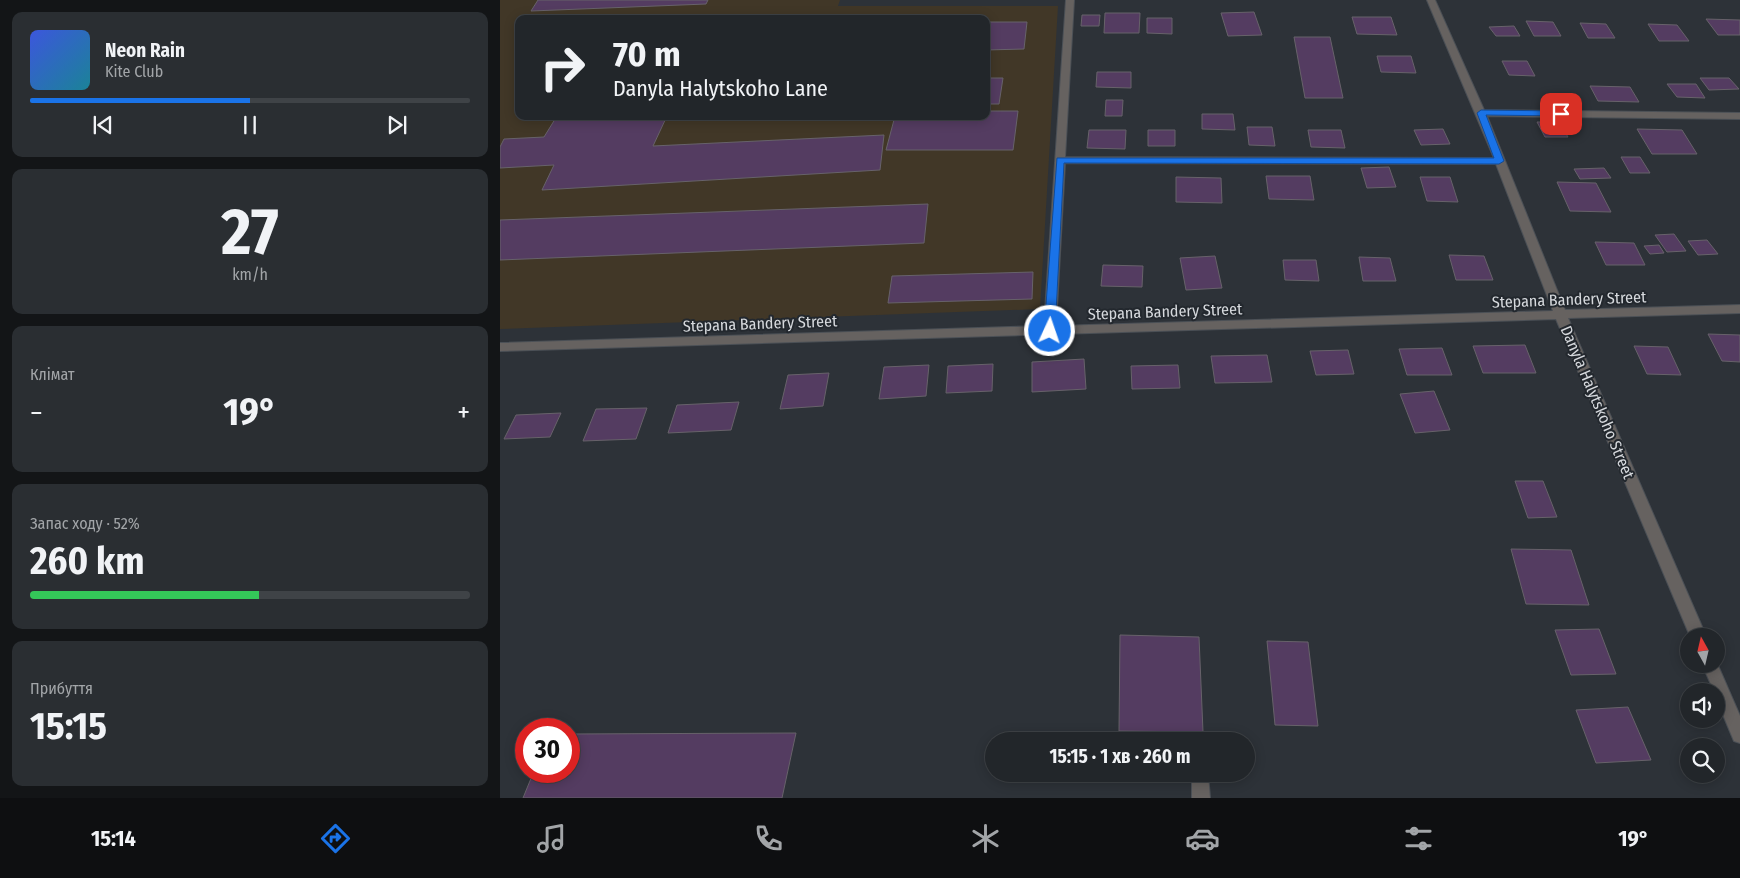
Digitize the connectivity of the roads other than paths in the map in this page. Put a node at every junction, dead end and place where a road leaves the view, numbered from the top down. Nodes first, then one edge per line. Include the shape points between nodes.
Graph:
1 (1070, 0) edge
2 (1431, 0) edge
3 (1481, 113) junction
4 (1740, 116) edge
5 (1060, 160) junction
6 (1499, 161) junction
7 (1740, 310) edge
8 (1561, 316) junction
9 (1050, 331) junction
10 (500, 347) edge
11 (1695, 628) edge
12 (1714, 673) edge
13 (1740, 735) edge
14 (1200, 782) edge
15 (1201, 798) edge

1 - 5 street
2 - 3 street, Danyla Halytskoho Street
3 - 4 street
3 - 6 street, Danyla Halytskoho Street
5 - 6 street
5 - 9 street
6 - 8 street, Danyla Halytskoho Street
7 - 8 street, Stepana Bandery Street
8 - 9 street, Stepana Bandery Street
8 - 11 street, Danyla Halytskoho Street
9 - 10 street, Stepana Bandery Street
12 - 13 street
14 - 15 street

